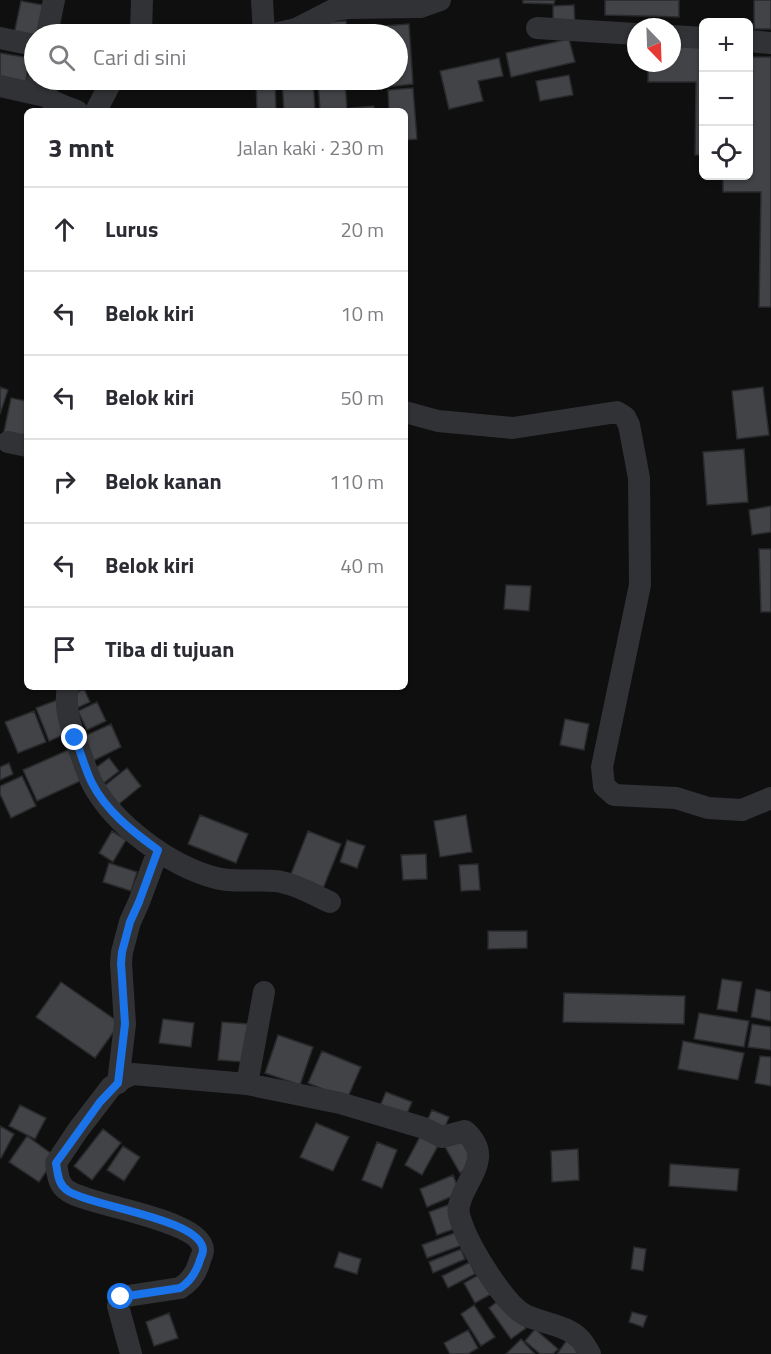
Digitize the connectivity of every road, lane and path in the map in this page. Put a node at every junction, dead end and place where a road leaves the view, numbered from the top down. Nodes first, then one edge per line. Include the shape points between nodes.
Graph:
1 (54, 0) edge
2 (142, 0) edge
3 (262, 0) edge
4 (440, 0) edge
5 (49, 24) edge
6 (141, 24) edge
7 (263, 24) edge
8 (306, 24) edge
9 (537, 28) dead end
10 (627, 33) edge
11 (681, 37) edge
12 (0, 38) edge
13 (699, 38) edge
14 (753, 41) edge
15 (24, 43) edge
16 (771, 43) edge
17 (0, 86) edge
18 (24, 87) edge
19 (43, 90) edge
20 (107, 90) edge
21 (69, 108) edge
22 (98, 108) edge
23 (408, 413) edge
24 (68, 690) edge
25 (771, 798) edge
26 (158, 850) junction
27 (330, 902) dead end
28 (264, 992) dead end
29 (118, 1083) junction
30 (247, 1084) junction
31 (132, 1354) edge
32 (590, 1354) edge

1 - 5 street
2 - 6 street
3 - 7 street
4 - 8 street via 420,7 337,9
9 - 10 street
11 - 13 street
12 - 15 street
14 - 16 street
17 - 18 street
19 - 21 street via 49,100
20 - 22 street
23 - 25 street via 438,421 513,428 617,412 625,417 639,478 640,585 602,767 604,786 615,795 676,798 708,808 741,810
24 - 26 street via 68,717 91,782 124,823
26 - 27 street via 183,866 217,879 278,881
26 - 29 street via 122,952 125,1024
28 - 30 street
29 - 30 street via 133,1074 144,1074
29 - 31 street via 56,1163 58,1181 67,1191 89,1201 166,1220 195,1236 203,1251 188,1284 121,1297 118,1306
30 - 32 street via 349,1106 442,1137 465,1131 478,1154 478,1163 458,1211 472,1246 519,1312 572,1333

